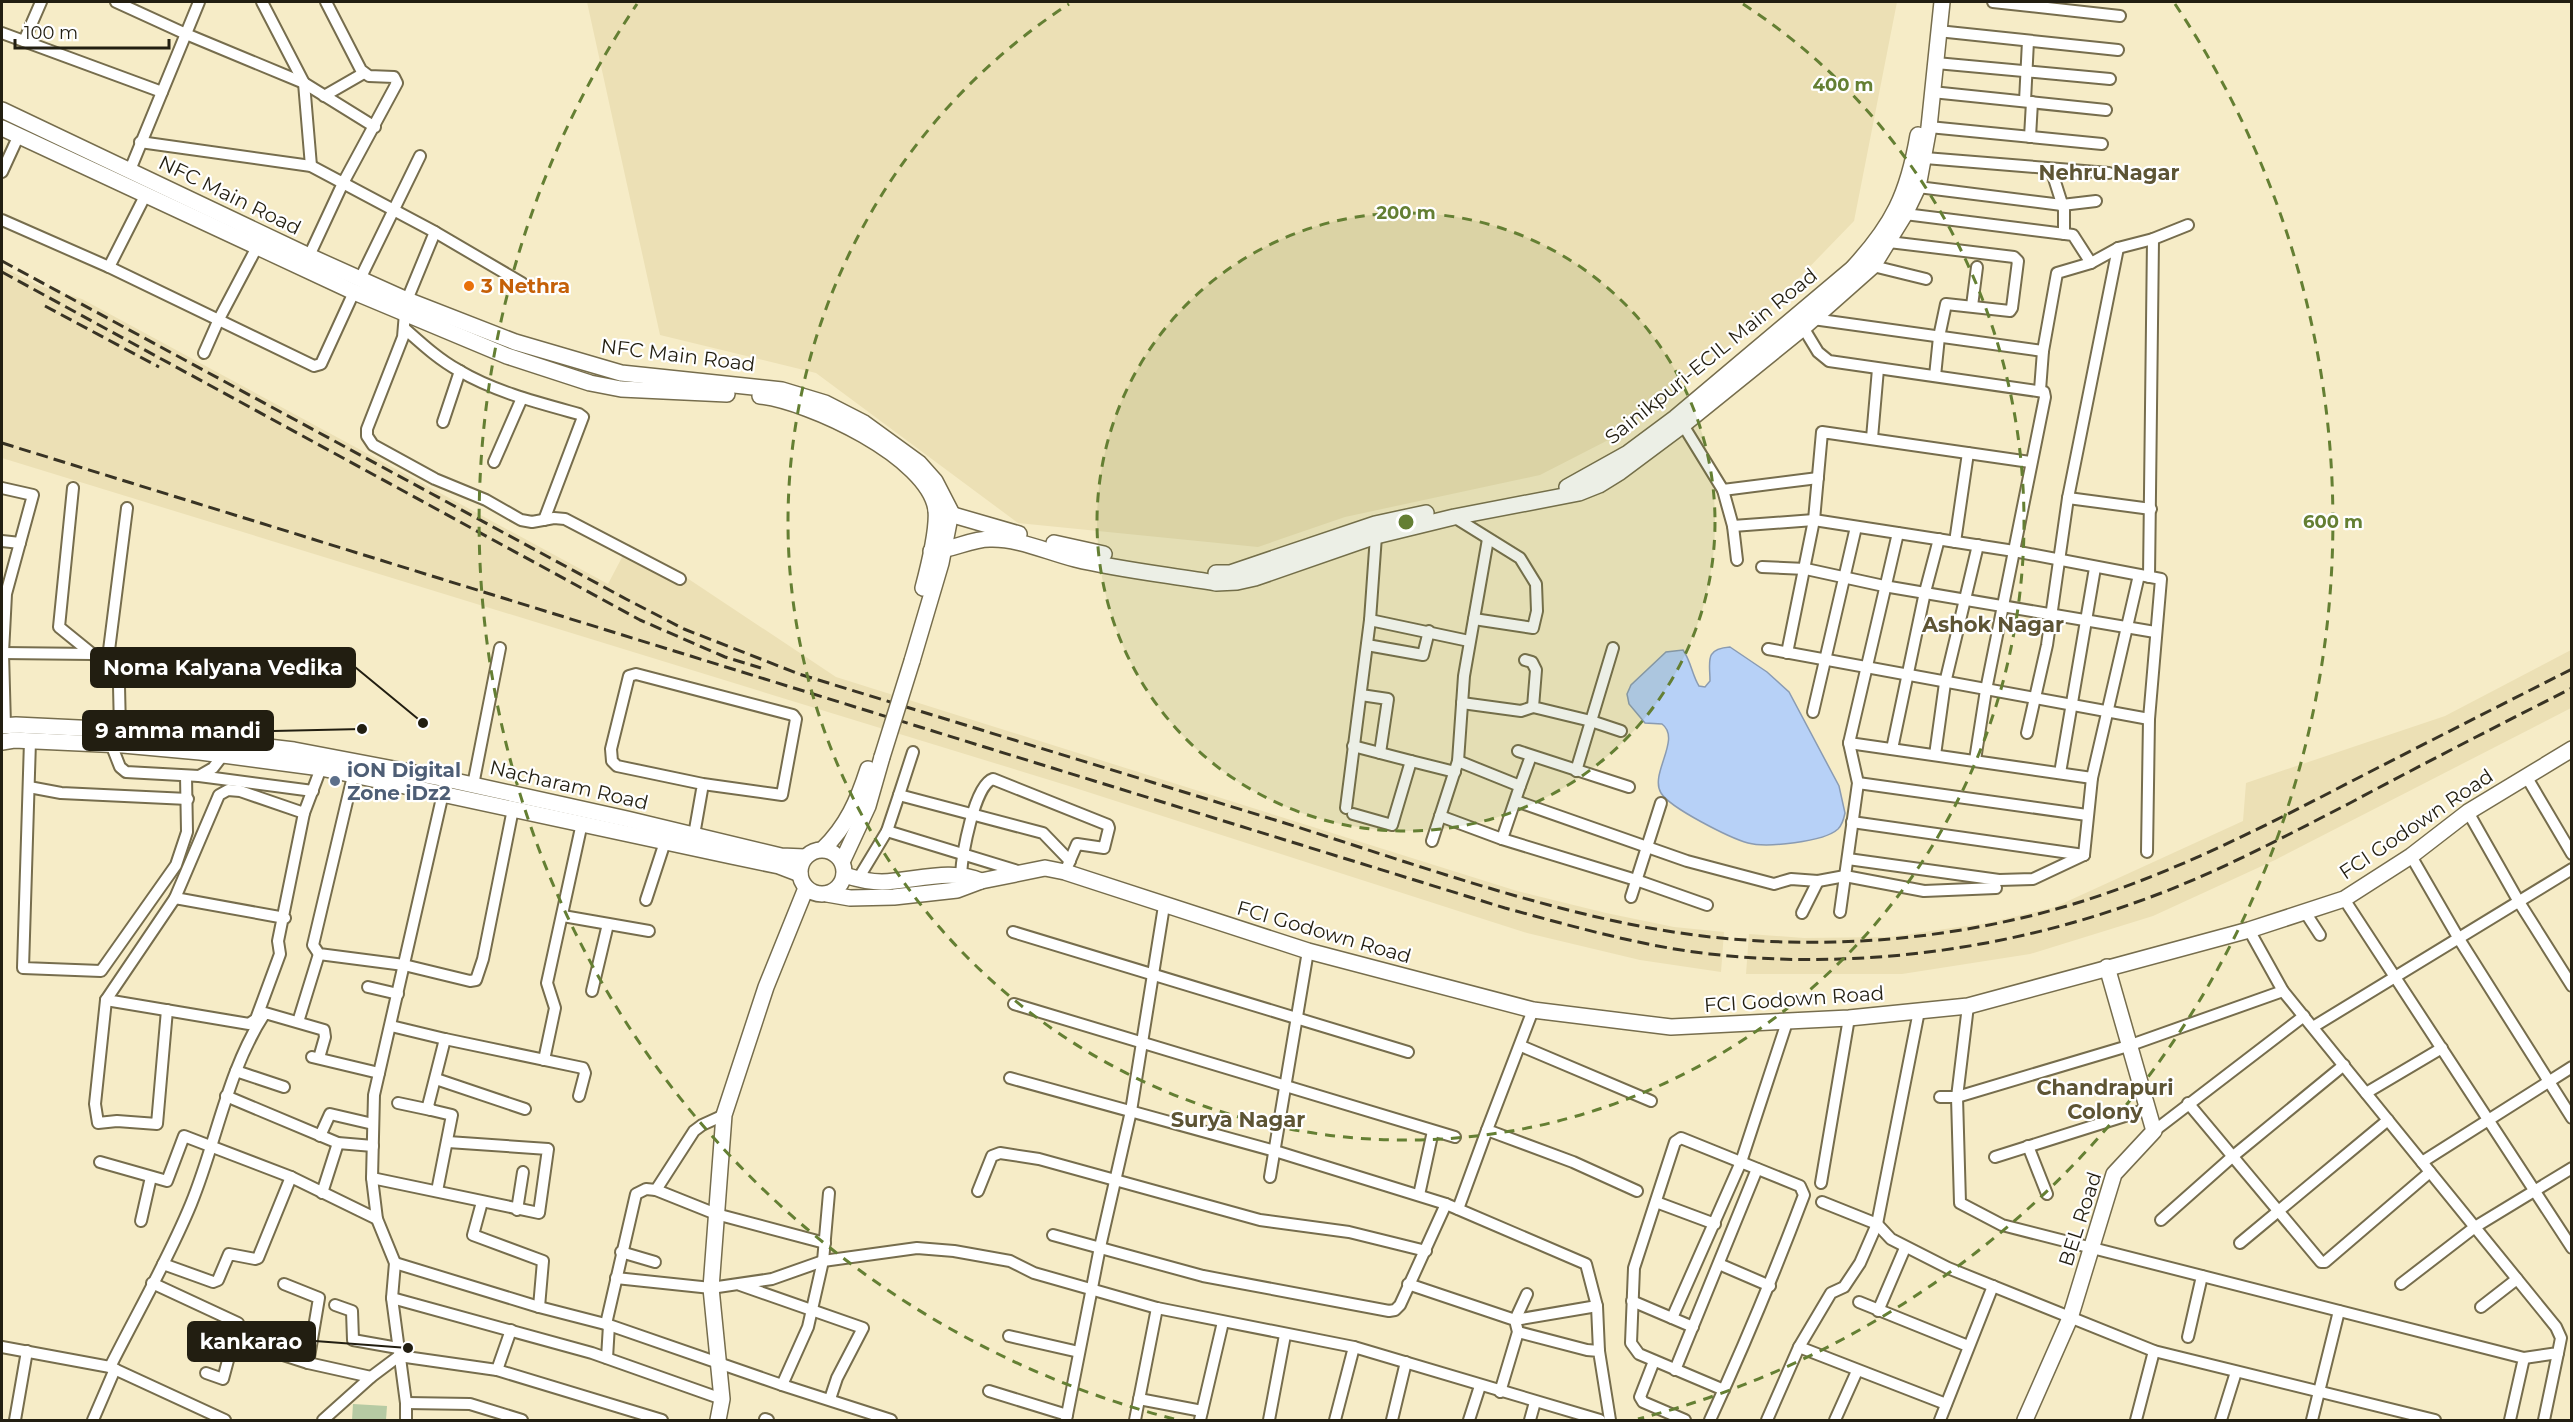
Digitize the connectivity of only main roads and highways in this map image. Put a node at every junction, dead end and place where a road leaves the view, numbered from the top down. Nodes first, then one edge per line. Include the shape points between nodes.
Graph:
1 (1932, 2) edge
2 (1942, 2) edge
3 (2, 110) edge
4 (2, 128) edge
5 (191, 208) junction
6 (357, 285) junction
7 (1804, 321) junction
8 (943, 511) junction
9 (938, 551) junction
10 (3, 726) edge
11 (2, 742) edge
12 (2571, 749) edge
13 (878, 755) junction
14 (696, 840) junction
15 (823, 849) junction
16 (805, 857) junction
17 (848, 872) junction
18 (803, 881) junction
19 (981, 881) junction
20 (826, 894) junction
21 (2107, 967) junction
22 (718, 1420) edge
23 (2025, 1420) edge

1 - 7 main road, Sainikpuri-ECIL Main Road via 1920,124 1910,178 1897,211 1874,246
2 - 7 main road, Sainikpuri-ECIL Main Road via 1925,158 1918,187 1873,266
3 - 5 main road, NFC Main Road via 130,170
4 - 5 main road, NFC Main Road via 146,194
5 - 6 main road, NFC Main Road via 309,256
5 - 6 main road, NFC Main Road via 257,247
6 - 8 main road, NFC Main Road via 405,314 621,373 757,386 825,403 864,423 920,464 935,481
7 - 8 main road, Sainikpuri-ECIL Main Road via 1628,453 1575,485 1375,524 1230,573 1205,573 1078,549
7 - 9 main road, Sainikpuri-ECIL Main Road via 1683,425 1620,472 1579,493 1376,536 1255,579 1236,582 1216,583 1076,560 1010,541 989,539
8 - 9 main road
9 - 13 main road, bridge
10 - 14 main road, Nacharam Road via 120,730 294,750 473,785
11 - 14 main road, Nacharam Road via 111,744 321,768 665,842
12 - 21 main road, FCI Godown Road via 2468,812 2411,856 2344,898 2249,930
13 - 15 main road via 849,819
13 - 17 main road
14 - 16 main road, Nacharam Road
14 - 18 main road, Nacharam Road via 779,866
15 - 16 main road
15 - 17 main road via 834,853
16 - 18 main road
17 - 19 main road, FCI Godown Road via 880,882 961,875
17 - 20 main road via 840,885
18 - 20 main road via 817,893
18 - 22 main road via 723,1115 711,1288 722,1400
19 - 20 main road, FCI Godown Road via 957,890 894,897
19 - 21 main road, FCI Godown Road via 1067,867 1164,906 1308,951 1533,1010 1671,1027 1849,1018 1968,1006
21 - 23 main road, BEL Road via 2154,1131 2114,1174 2070,1318

